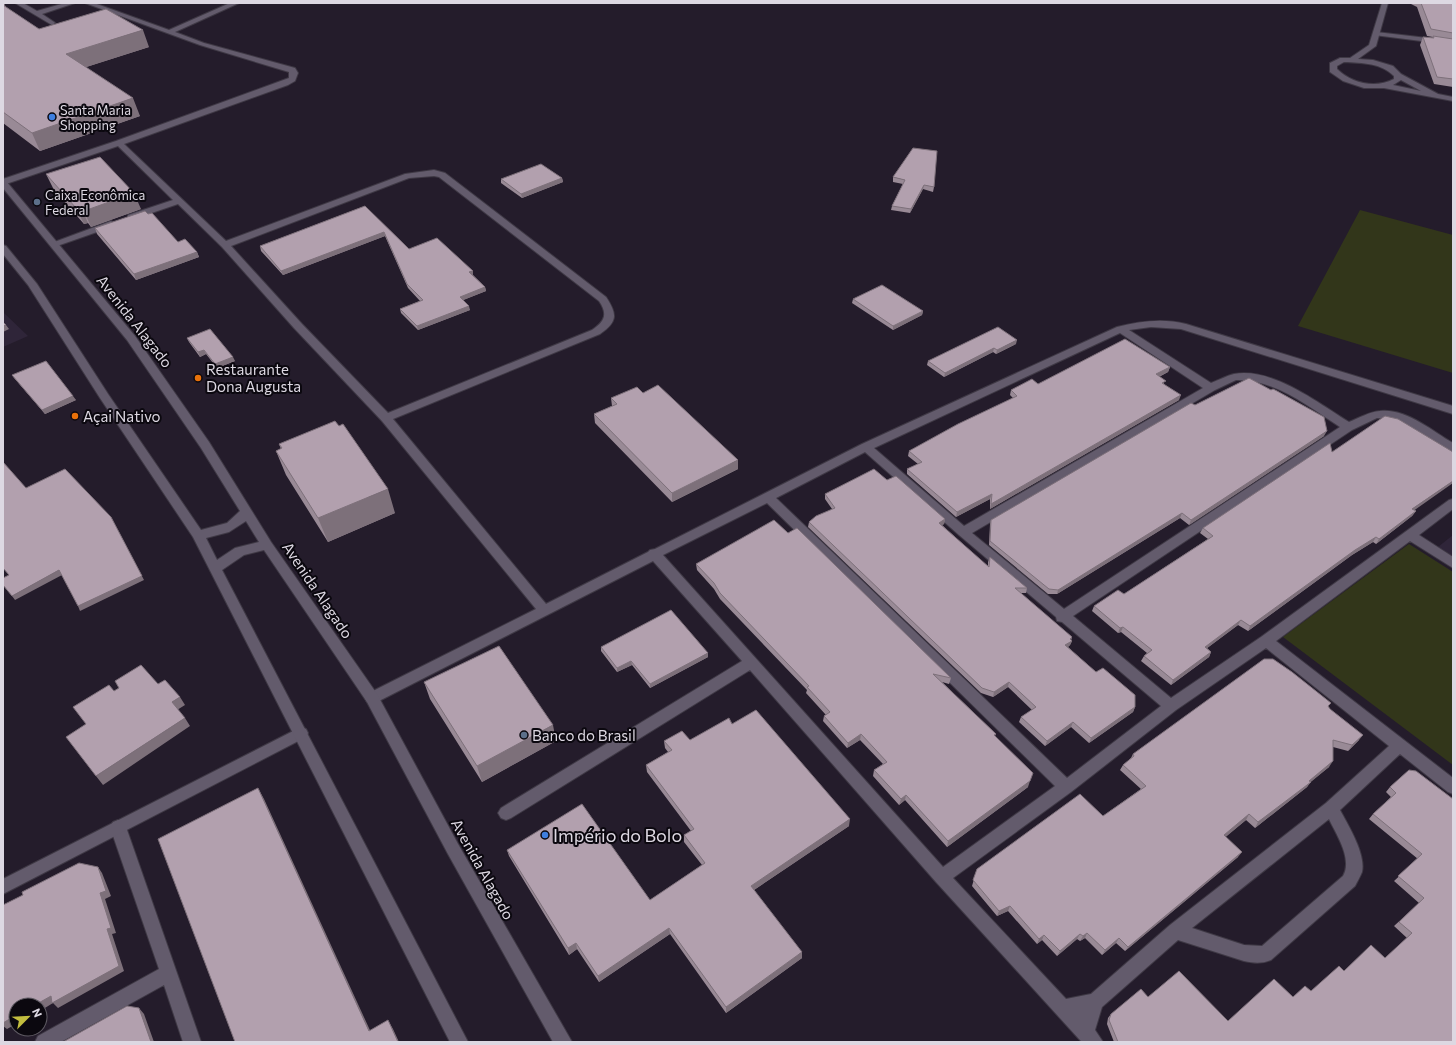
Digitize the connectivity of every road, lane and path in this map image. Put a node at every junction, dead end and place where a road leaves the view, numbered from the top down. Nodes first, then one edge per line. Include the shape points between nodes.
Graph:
1 (18, 3) edge
2 (72, 3) edge
3 (88, 3) edge
4 (236, 3) edge
5 (1386, 3) edge
6 (36, 14) junction
7 (52, 23) dead end
8 (170, 32) junction
9 (1376, 34) junction
10 (1453, 43) edge
11 (1372, 46) junction
12 (1353, 59) junction
13 (1383, 65) junction
14 (1398, 76) junction
15 (1384, 86) junction
16 (1434, 95) junction
17 (1453, 99) edge
18 (119, 143) junction
19 (3, 182) edge
20 (179, 201) junction
21 (54, 244) junction
22 (225, 245) junction
23 (3, 248) edge
24 (1121, 329) junction
25 (1211, 388) junction
26 (1453, 410) edge
27 (386, 418) junction
28 (1348, 427) junction
29 (866, 446) junction
30 (1453, 448) edge
31 (767, 496) junction
32 (1453, 503) edge
33 (246, 512) junction
34 (963, 532) junction
35 (1410, 534) junction
36 (198, 535) junction
37 (267, 545) junction
38 (654, 553) junction
39 (1453, 563) edge
40 (216, 568) junction
41 (543, 609) junction
42 (1062, 617) junction
43 (1266, 641) junction
44 (752, 662) junction
45 (372, 698) junction
46 (1171, 706) junction
47 (300, 733) junction
48 (1399, 746) junction
49 (1066, 787) junction
50 (1453, 787) edge
51 (1331, 808) junction
52 (506, 813) dead end
53 (118, 826) junction
54 (942, 877) junction
55 (3, 888) edge
56 (1176, 931) junction
57 (168, 973) junction
58 (1095, 1002) junction
59 (1063, 1008) junction
60 (1089, 1037) edge
61 (44, 1042) edge
62 (192, 1042) edge
63 (459, 1042) edge
64 (563, 1042) edge

1 - 6 street
2 - 6 street
3 - 8 street
4 - 8 street
5 - 9 street
6 - 7 street
8 - 18 street via 292,70 292,79
9 - 10 street
9 - 11 street
11 - 12 street
11 - 13 street
12 - 13 street
12 - 15 street via 1337,62 1333,65 1333,70 1352,82
13 - 14 street
14 - 15 street via 1393,84
14 - 16 street
15 - 16 street
16 - 17 street
18 - 19 street
18 - 20 street
19 - 21 street, Avenida Alagado
20 - 21 street
20 - 22 street
21 - 33 street, Avenida Alagado via 131,338 205,445
22 - 27 street
22 - 27 street via 408,176 434,173 442,175 603,299 611,310 606,325 596,332
23 - 36 street via 32,284
24 - 25 street
24 - 26 street via 1140,324 1164,323 1182,326
24 - 29 street
25 - 28 street via 1235,377 1259,377 1276,384
25 - 34 street
27 - 41 street
28 - 30 street via 1373,416 1386,414 1403,419
28 - 42 street
29 - 31 street
29 - 34 street
31 - 38 street
31 - 49 street
32 - 35 street
33 - 36 street via 240,521 228,529
33 - 37 street, Avenida Alagado
34 - 42 street
35 - 39 street
35 - 43 street
36 - 40 street
37 - 40 street via 253,546 236,552
37 - 45 street, Avenida Alagado
38 - 41 street
38 - 44 street
40 - 47 street
41 - 45 street
42 - 46 street
43 - 46 street
43 - 48 street
44 - 52 street
44 - 54 street
45 - 64 street, Avenida Alagado via 453,849
46 - 49 street
47 - 53 street
47 - 63 street
48 - 50 street
48 - 51 street
49 - 54 street
51 - 56 street
51 - 56 street via 1353,858 1353,875 1265,954 1244,954
53 - 55 street
53 - 57 street
54 - 59 street
56 - 58 street
57 - 61 street
57 - 62 street
58 - 59 street
58 - 60 street
59 - 60 street

